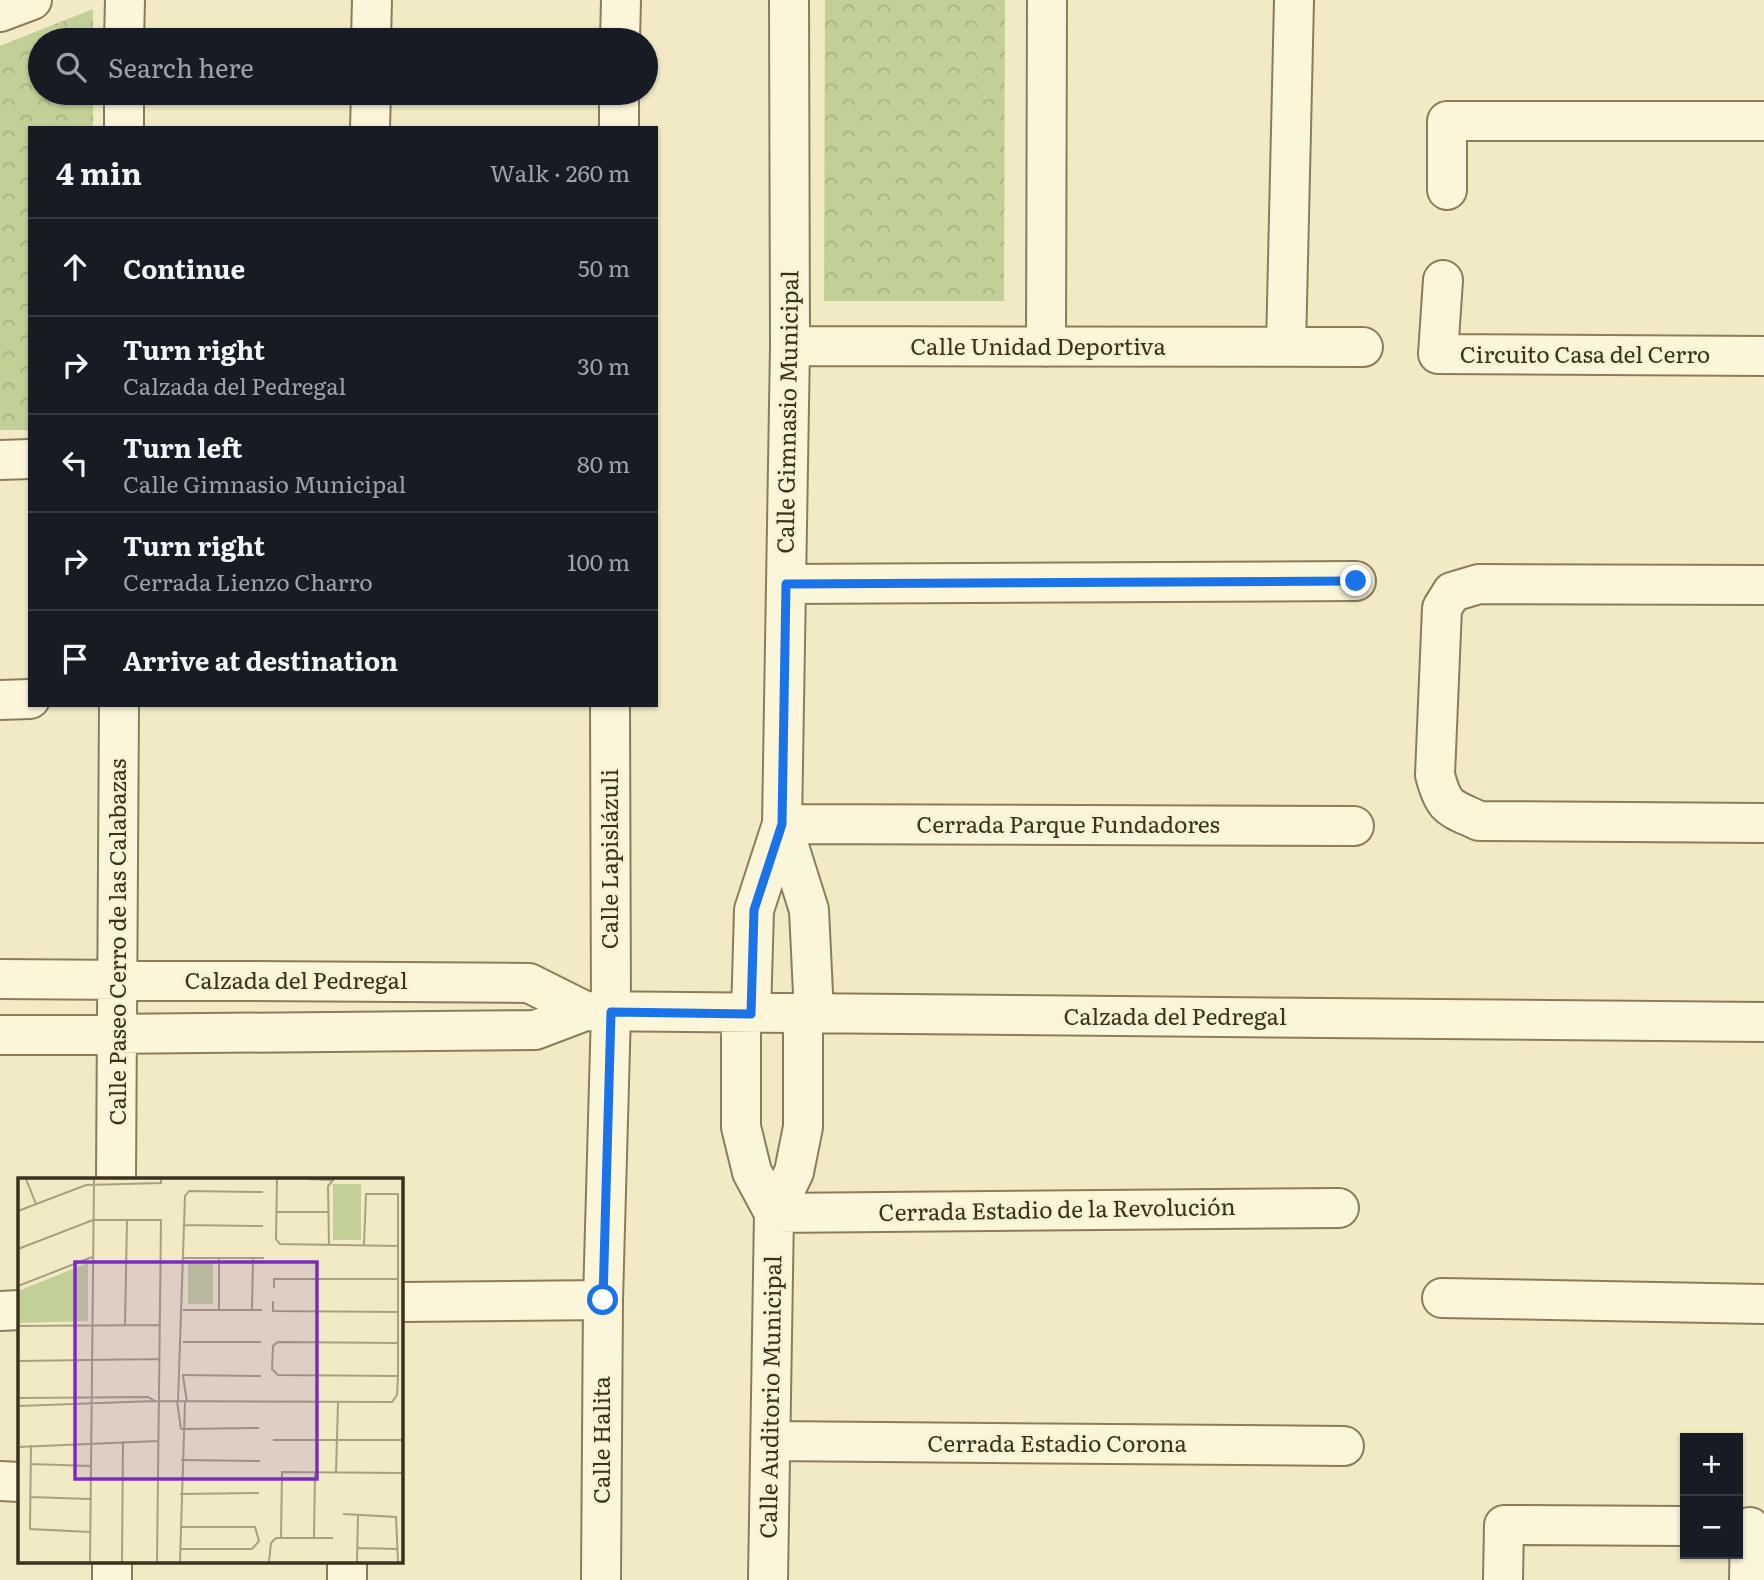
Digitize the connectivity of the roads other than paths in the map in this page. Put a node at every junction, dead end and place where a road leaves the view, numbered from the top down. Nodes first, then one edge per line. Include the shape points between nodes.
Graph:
1 (32, 0) edge
2 (125, 0) edge
3 (372, 0) edge
4 (621, 0) edge
5 (789, 0) edge
6 (1047, 0) edge
7 (1294, 0) edge
8 (0, 12) edge
9 (124, 28) edge
10 (371, 28) edge
11 (620, 28) edge
12 (124, 105) edge
13 (371, 105) edge
14 (619, 105) edge
15 (1764, 121) edge
16 (124, 126) edge
17 (370, 126) edge
18 (619, 126) edge
19 (1447, 190) dead end
20 (1443, 280) dead end
21 (790, 346) junction
22 (1046, 347) junction
23 (1286, 347) junction
24 (1363, 347) dead end
25 (1764, 356) edge
26 (28, 459) edge
27 (0, 460) edge
28 (1356, 581) dead end
29 (786, 584) junction
30 (1764, 586) edge
31 (0, 699) edge
32 (28, 699) edge
33 (119, 707) edge
34 (610, 707) edge
35 (1764, 823) edge
36 (782, 824) junction
37 (1354, 826) dead end
38 (0, 979) edge
39 (118, 980) junction
40 (598, 1012) junction
41 (746, 1014) junction
42 (808, 1014) junction
43 (1764, 1022) edge
44 (117, 1033) junction
45 (0, 1035) edge
46 (116, 1178) edge
47 (1339, 1208) dead end
48 (775, 1213) junction
49 (1442, 1298) dead end
50 (603, 1300) junction
51 (402, 1302) edge
52 (1764, 1304) edge
53 (18, 1310) edge
54 (0, 1311) edge
55 (771, 1441) junction
56 (1343, 1446) dead end
57 (0, 1481) edge
58 (18, 1482) edge
59 (1680, 1526) edge
60 (1750, 1527) edge
61 (112, 1562) edge
62 (347, 1562) edge
63 (112, 1580) edge
64 (347, 1580) edge
65 (601, 1580) edge
66 (768, 1580) edge
67 (1503, 1580) edge
68 (1749, 1580) edge

1 - 8 street
2 - 9 street
3 - 10 street
4 - 11 street
5 - 21 street, Calle Gimnasio Municipal
6 - 22 street
7 - 23 street
12 - 16 street
13 - 17 street
14 - 18 street
15 - 19 street via 1447,121
20 - 25 street, Circuito Casa del Cerro via 1438,354
21 - 22 street, Calle Unidad Deportiva
21 - 29 street, Calle Gimnasio Municipal
22 - 23 street, Calle Unidad Deportiva
23 - 24 street, Calle Unidad Deportiva
26 - 27 street
28 - 29 street
29 - 36 street, Calle Gimnasio Municipal
30 - 35 street via 1479,584 1452,592 1442,608 1435,775 1442,801 1479,821
31 - 32 street
33 - 39 street, Calle Paseo Cerro de las Calabazas
34 - 40 street, Calle Lapislázuli
36 - 37 street, Cerrada Parque Fundadores
36 - 41 street, Calle Gimnasio Municipal via 754,910
36 - 42 street, Calle Gimnasio Municipal via 809,910
38 - 39 street, Calzada del Pedregal
39 - 40 street, Calzada del Pedregal via 529,983
39 - 44 street, Calle Paseo Cerro de las Calabazas
40 - 41 street, Calzada del Pedregal
40 - 44 street, Calzada del Pedregal via 534,1030
40 - 50 street, Calle Lapislázuli
41 - 42 street, Calzada del Pedregal
41 - 48 street via 741,1128 752,1172
42 - 43 street, Calzada del Pedregal
42 - 48 street, Calle Auditorio Municipal via 803,1128 794,1172
44 - 45 street, Calzada del Pedregal
44 - 46 street, Calle Paseo Cerro de las Calabazas
47 - 48 street, Cerrada Estadio de la Revolución
48 - 55 street, Calle Auditorio Municipal
49 - 52 street
50 - 51 street
50 - 65 street, Calle Halita
53 - 54 street
55 - 56 street, Cerrada Estadio Corona
55 - 66 street, Calle Auditorio Municipal
57 - 58 street
59 - 67 street via 1503,1525
60 - 68 street
61 - 63 street
62 - 64 street

